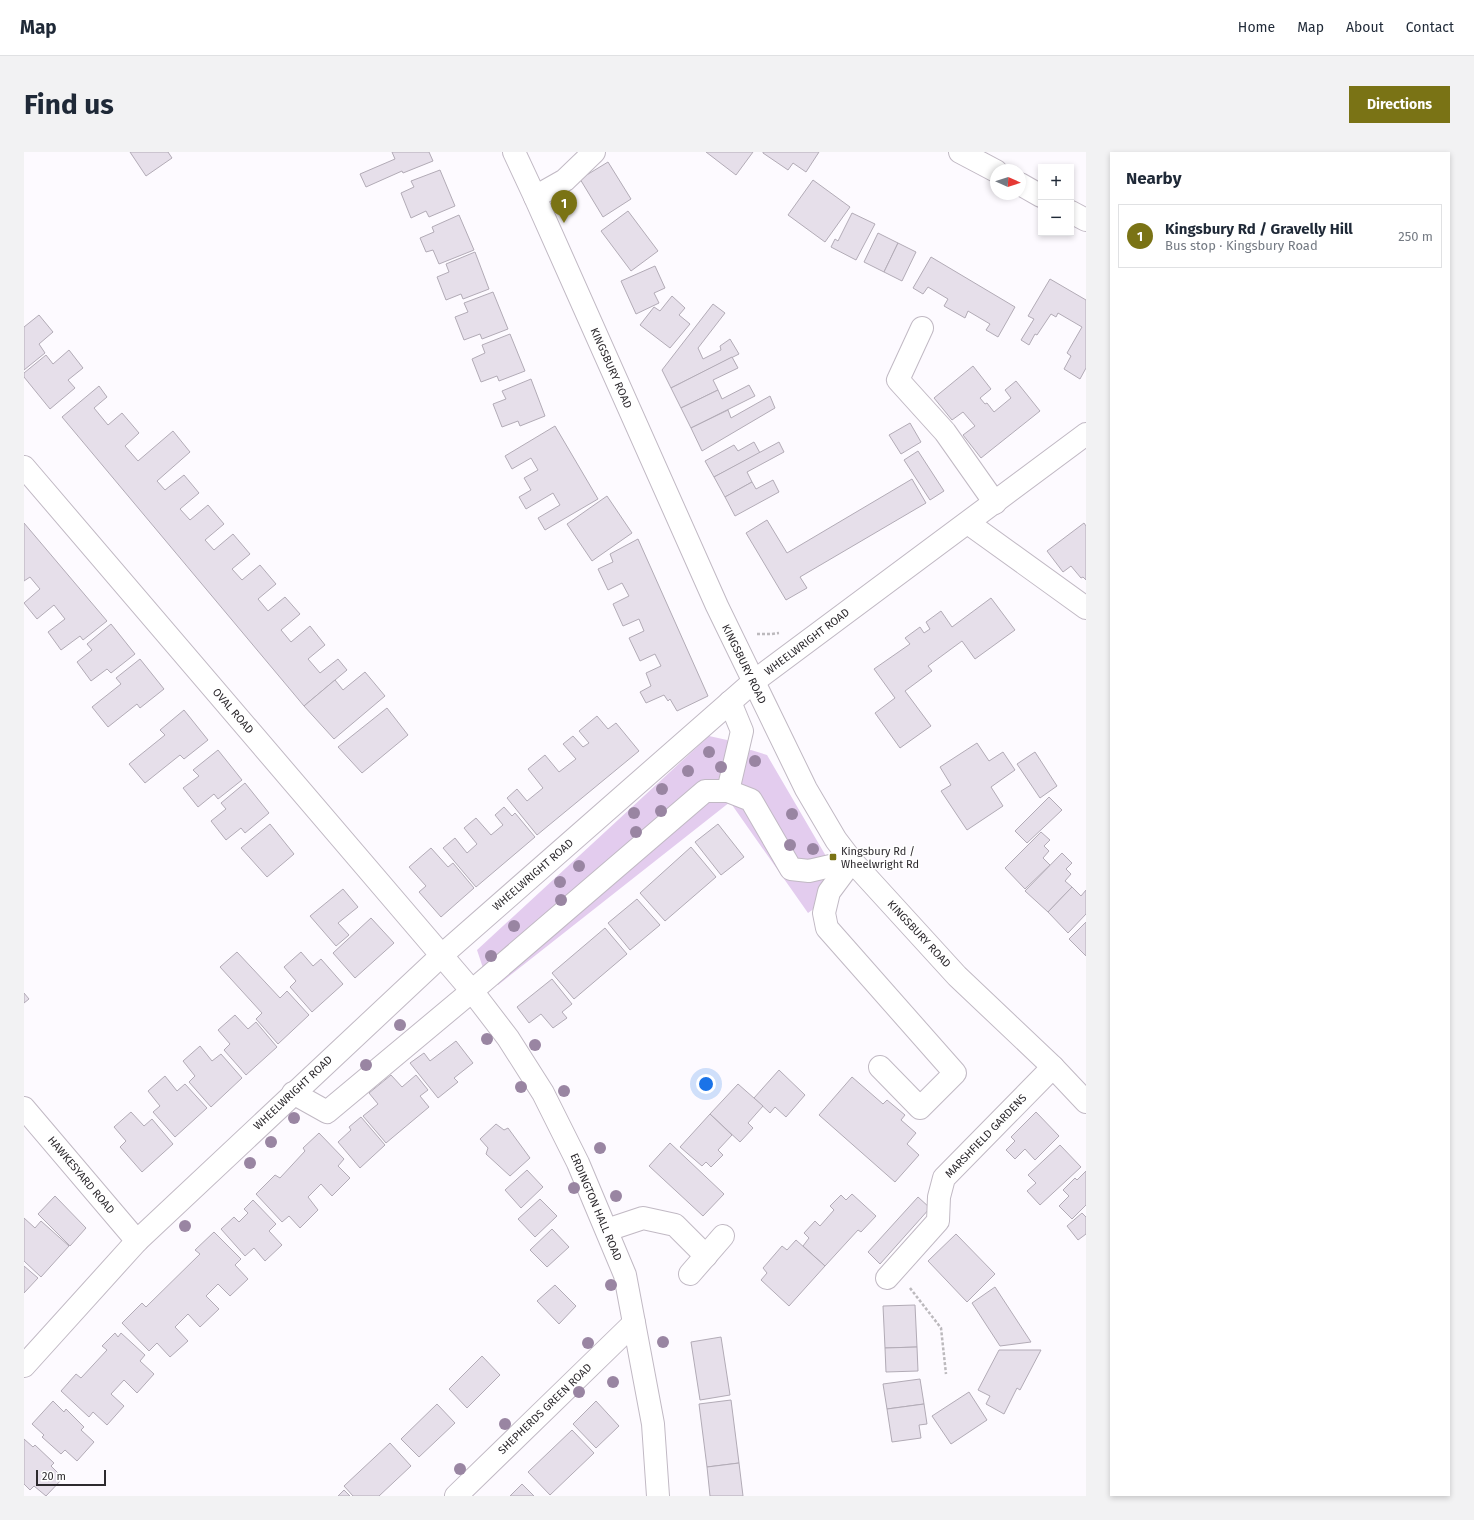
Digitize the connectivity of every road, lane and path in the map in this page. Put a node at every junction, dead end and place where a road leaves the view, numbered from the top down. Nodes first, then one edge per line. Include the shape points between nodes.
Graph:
1 (514, 152) edge
2 (588, 154) edge
3 (972, 155) edge
4 (990, 167) edge
5 (1026, 187) edge
6 (1038, 194) edge
7 (535, 197) junction
8 (1074, 214) edge
9 (1086, 220) edge
10 (922, 328) dead end
11 (1086, 434) edge
12 (24, 467) edge
13 (995, 503) junction
14 (968, 523) junction
15 (1086, 608) edge
16 (754, 682) junction
17 (730, 702) junction
18 (728, 791) junction
19 (852, 861) junction
20 (442, 955) junction
21 (472, 991) junction
22 (880, 1067) dead end
23 (1053, 1068) junction
24 (293, 1093) junction
25 (1086, 1102) edge
26 (24, 1108) edge
27 (607, 1230) junction
28 (723, 1236) dead end
29 (137, 1241) junction
30 (706, 1256) junction
31 (690, 1274) dead end
32 (892, 1274) joint
33 (634, 1323) junction
34 (24, 1366) edge
35 (946, 1374) dead end
36 (456, 1496) edge
37 (658, 1496) edge

1 - 7 street, KINGSBURY ROAD
2 - 7 street via 565,180
3 - 4 street
5 - 6 street
7 - 16 street, KINGSBURY ROAD via 717,606
8 - 9 street
10 - 13 street via 898,380 945,432
11 - 13 street, WHEELWRIGHT ROAD
12 - 20 street, OVAL ROAD
13 - 14 street, WHEELWRIGHT ROAD
14 - 15 street
14 - 16 street, WHEELWRIGHT ROAD
16 - 17 street, WHEELWRIGHT ROAD
16 - 19 street, KINGSBURY ROAD via 806,789 836,840
17 - 18 street via 742,731
17 - 20 street, WHEELWRIGHT ROAD
18 - 19 street via 751,800 791,869 809,871
18 - 21 street via 705,791
19 - 22 street via 829,892 824,913 827,928 955,1073 920,1108
19 - 23 street, KINGSBURY ROAD via 957,976
20 - 21 street, ERDINGTON HALL ROAD
20 - 24 street, WHEELWRIGHT ROAD
21 - 24 street via 327,1112
21 - 27 street, ERDINGTON HALL ROAD via 508,1038 543,1094 578,1163
23 - 25 street, KINGSBURY ROAD
23 - 32 street, MARSHFIELD GARDENS via 944,1178 939,1197 938,1221
24 - 29 street, WHEELWRIGHT ROAD
26 - 29 street, HAWKESYARD ROAD
27 - 30 street via 643,1218 675,1225
27 - 33 street, ERDINGTON HALL ROAD via 625,1275
28 - 30 street
29 - 34 street, WHEELWRIGHT ROAD
30 - 31 street
32 - 35 path via 941,1328
33 - 36 street, SHEPHERDS GREEN ROAD
33 - 37 street, ERDINGTON HALL ROAD via 653,1424

